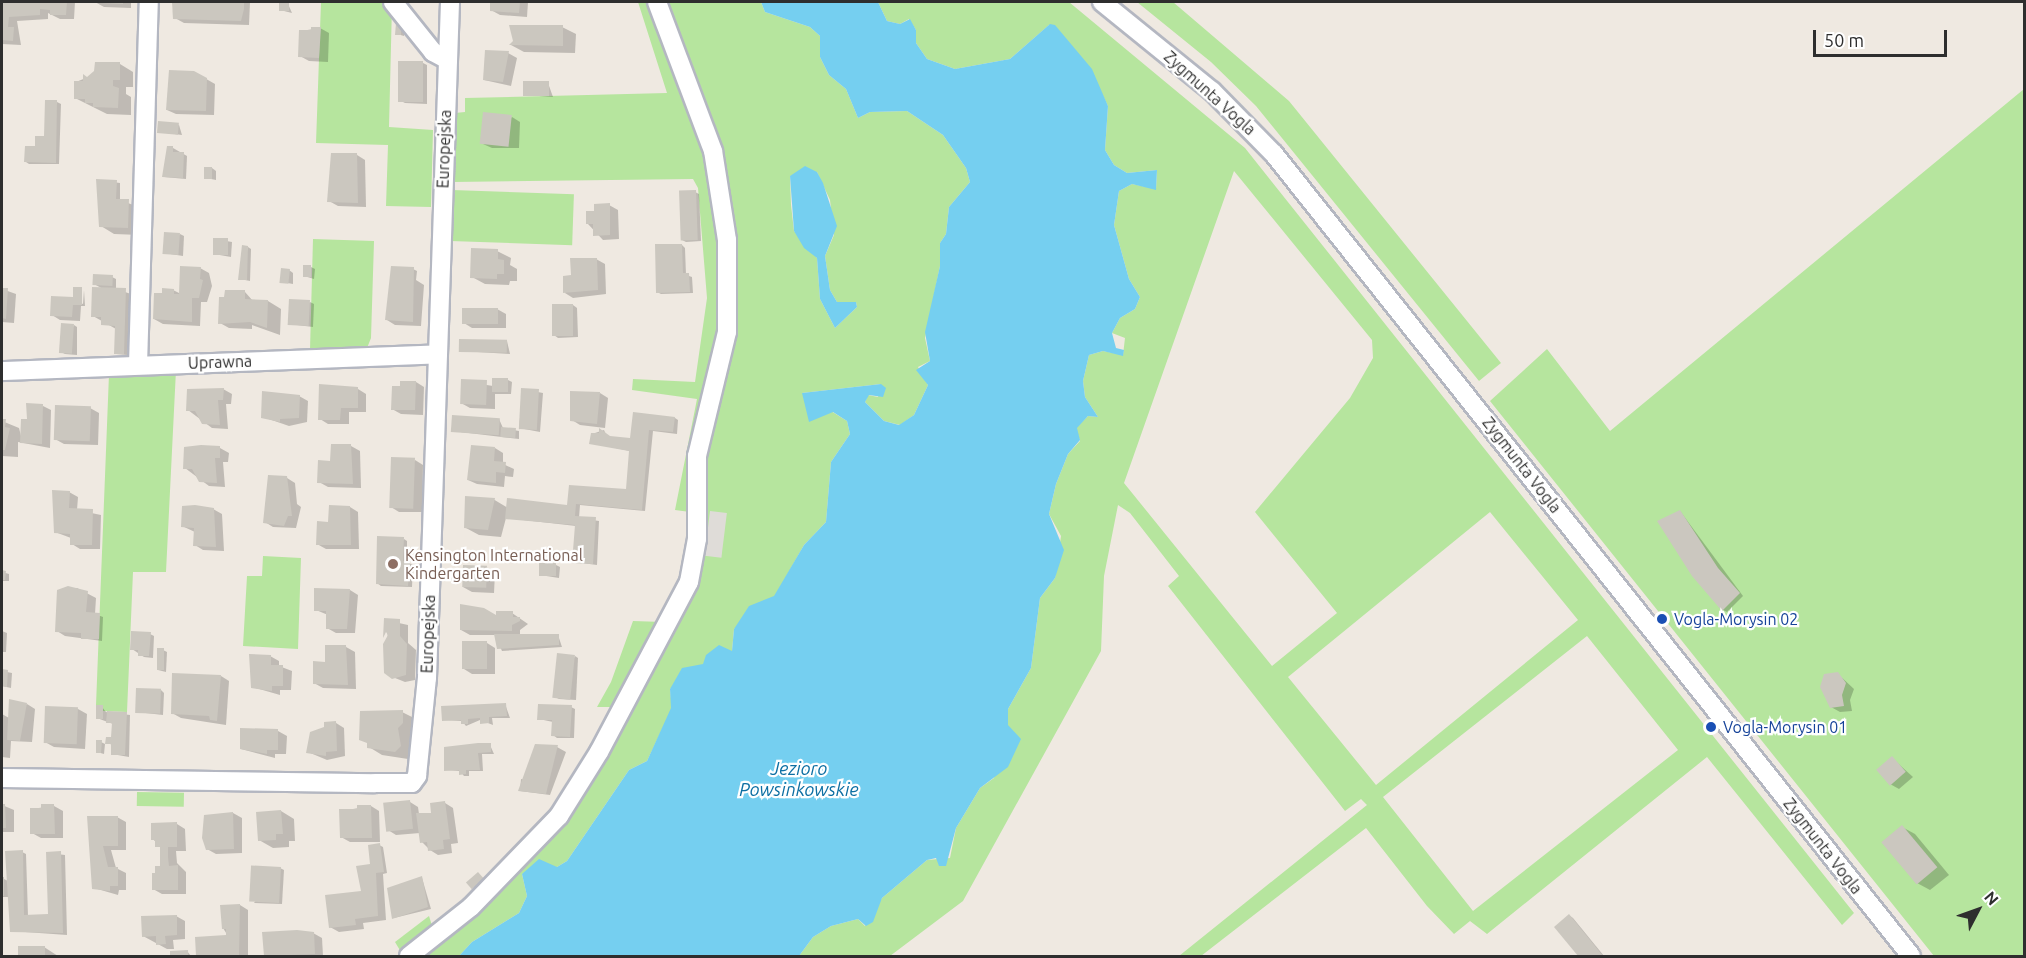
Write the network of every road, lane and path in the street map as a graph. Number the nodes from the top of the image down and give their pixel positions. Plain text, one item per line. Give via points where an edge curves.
1 (149, 2) edge
2 (393, 2) edge
3 (450, 2) edge
4 (657, 2) edge
5 (1102, 2) edge
6 (448, 60) junction
7 (438, 354) junction
8 (138, 365) junction
9 (2, 371) edge
10 (2, 778) edge
11 (409, 957) edge
12 (1911, 957) edge

1 - 8 street
2 - 6 street via 433,52
3 - 6 street, Europejska
4 - 11 street via 713,151 727,240 728,332 697,456 697,539 689,582 616,722 559,816 471,907
5 - 12 street, Zygmunta Vogla via 1212,91 1274,154
6 - 7 street, Europejska
7 - 8 street, Uprawna
7 - 10 street, Europejska via 423,738 420,771 411,783
8 - 9 street, Uprawna

